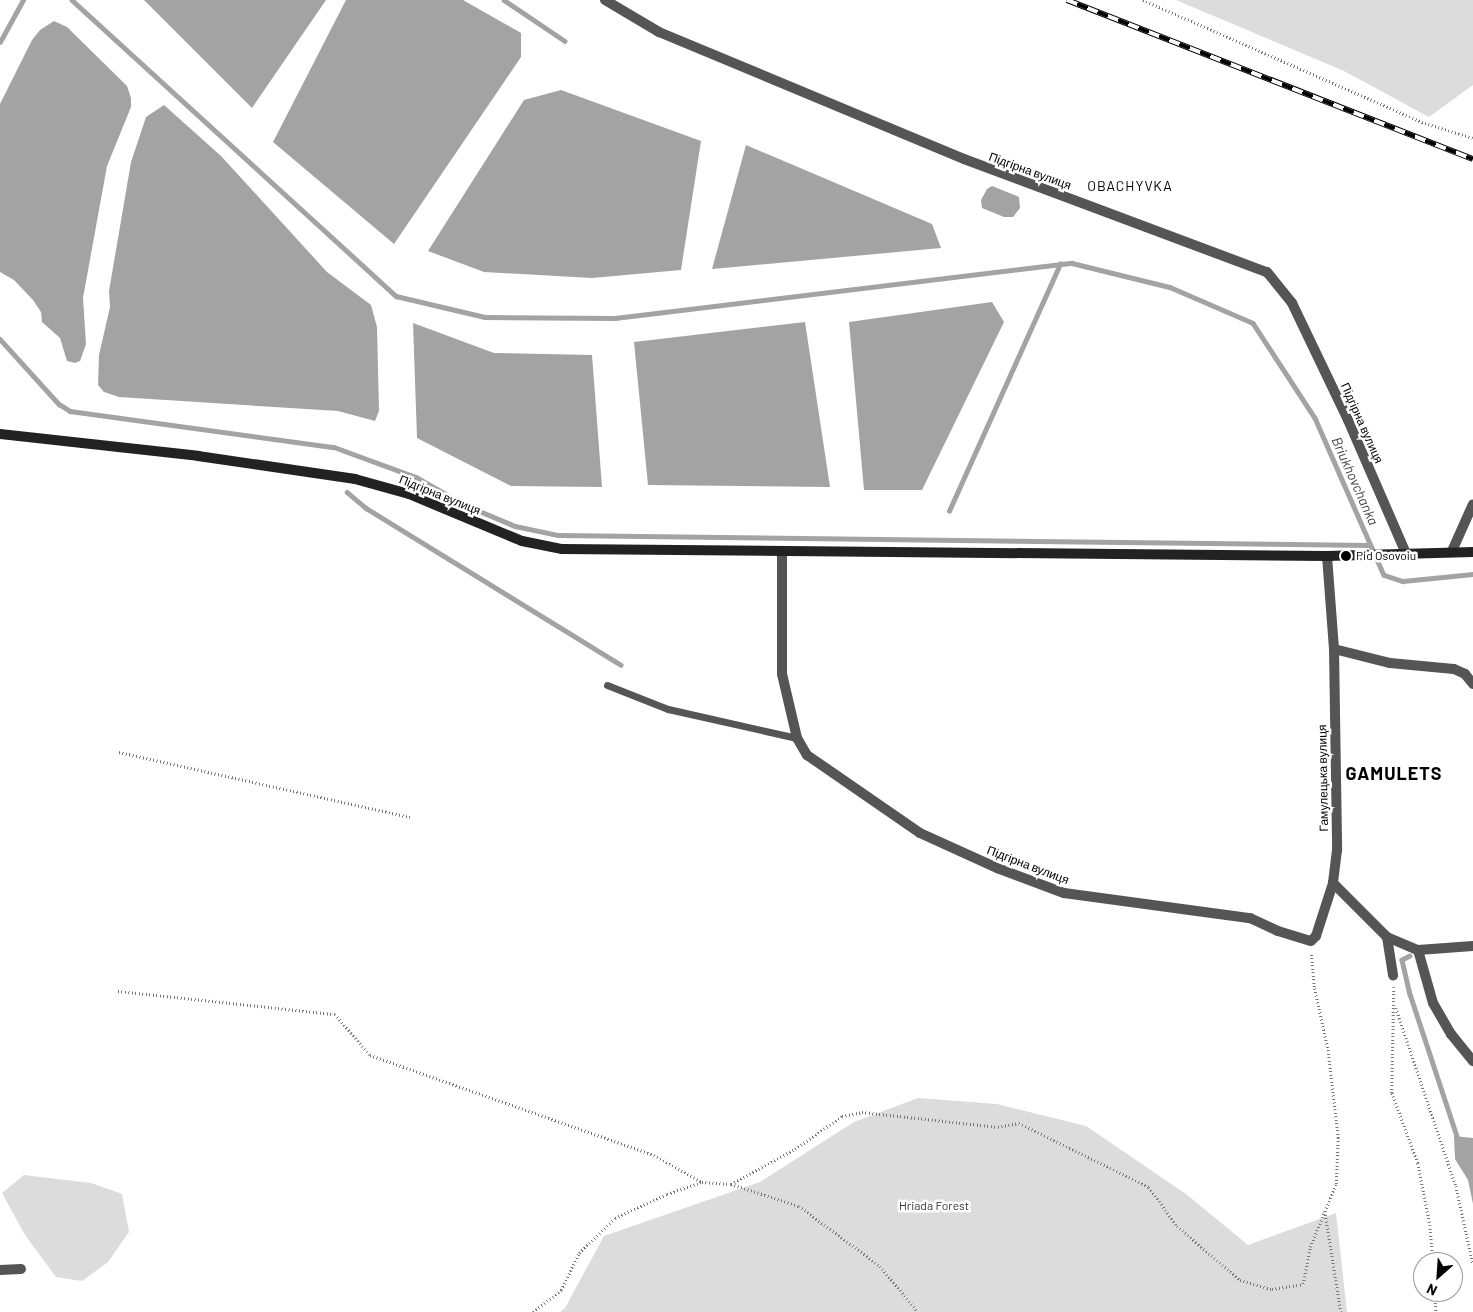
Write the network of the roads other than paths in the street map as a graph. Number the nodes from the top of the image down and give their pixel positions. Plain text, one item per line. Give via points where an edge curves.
1 (605, 0) edge
2 (0, 434) edge
3 (1473, 504) edge
4 (782, 551) junction
5 (1405, 551) junction
6 (1452, 551) junction
7 (1473, 552) edge
8 (1326, 556) junction
9 (1334, 649) junction
10 (1473, 684) edge
11 (607, 685) dead end
12 (797, 738) junction
13 (1333, 883) junction
14 (1387, 937) junction
15 (1473, 946) edge
16 (1418, 950) junction
17 (1393, 976) road end
18 (1473, 1060) edge
19 (0, 1270) edge
20 (21, 1270) dead end

1 - 5 street, Підгірна вулиця via 659,32 964,159 1267,272 1292,303
2 - 4 street, Підгірна вулиця via 198,456 355,479 409,494 522,541 562,549
3 - 6 street
4 - 8 street, Підгірна вулиця
4 - 12 street, Підгірна вулиця via 782,674
5 - 6 street, Підгірна вулиця
5 - 8 street, Підгірна вулиця
6 - 7 street, Підгірна вулиця
8 - 9 street, Гамулецька вулиця
9 - 10 street via 1390,663 1454,669 1465,674
9 - 13 street, Гамулецька вулиця via 1337,850
11 - 12 lane via 668,709
12 - 13 street, Підгірна вулиця via 807,755 920,833 997,868 1064,893 1250,918 1311,941 1316,936
13 - 14 street
14 - 16 street
14 - 17 street
15 - 16 street
16 - 18 street via 1433,1003 1451,1034
19 - 20 street

